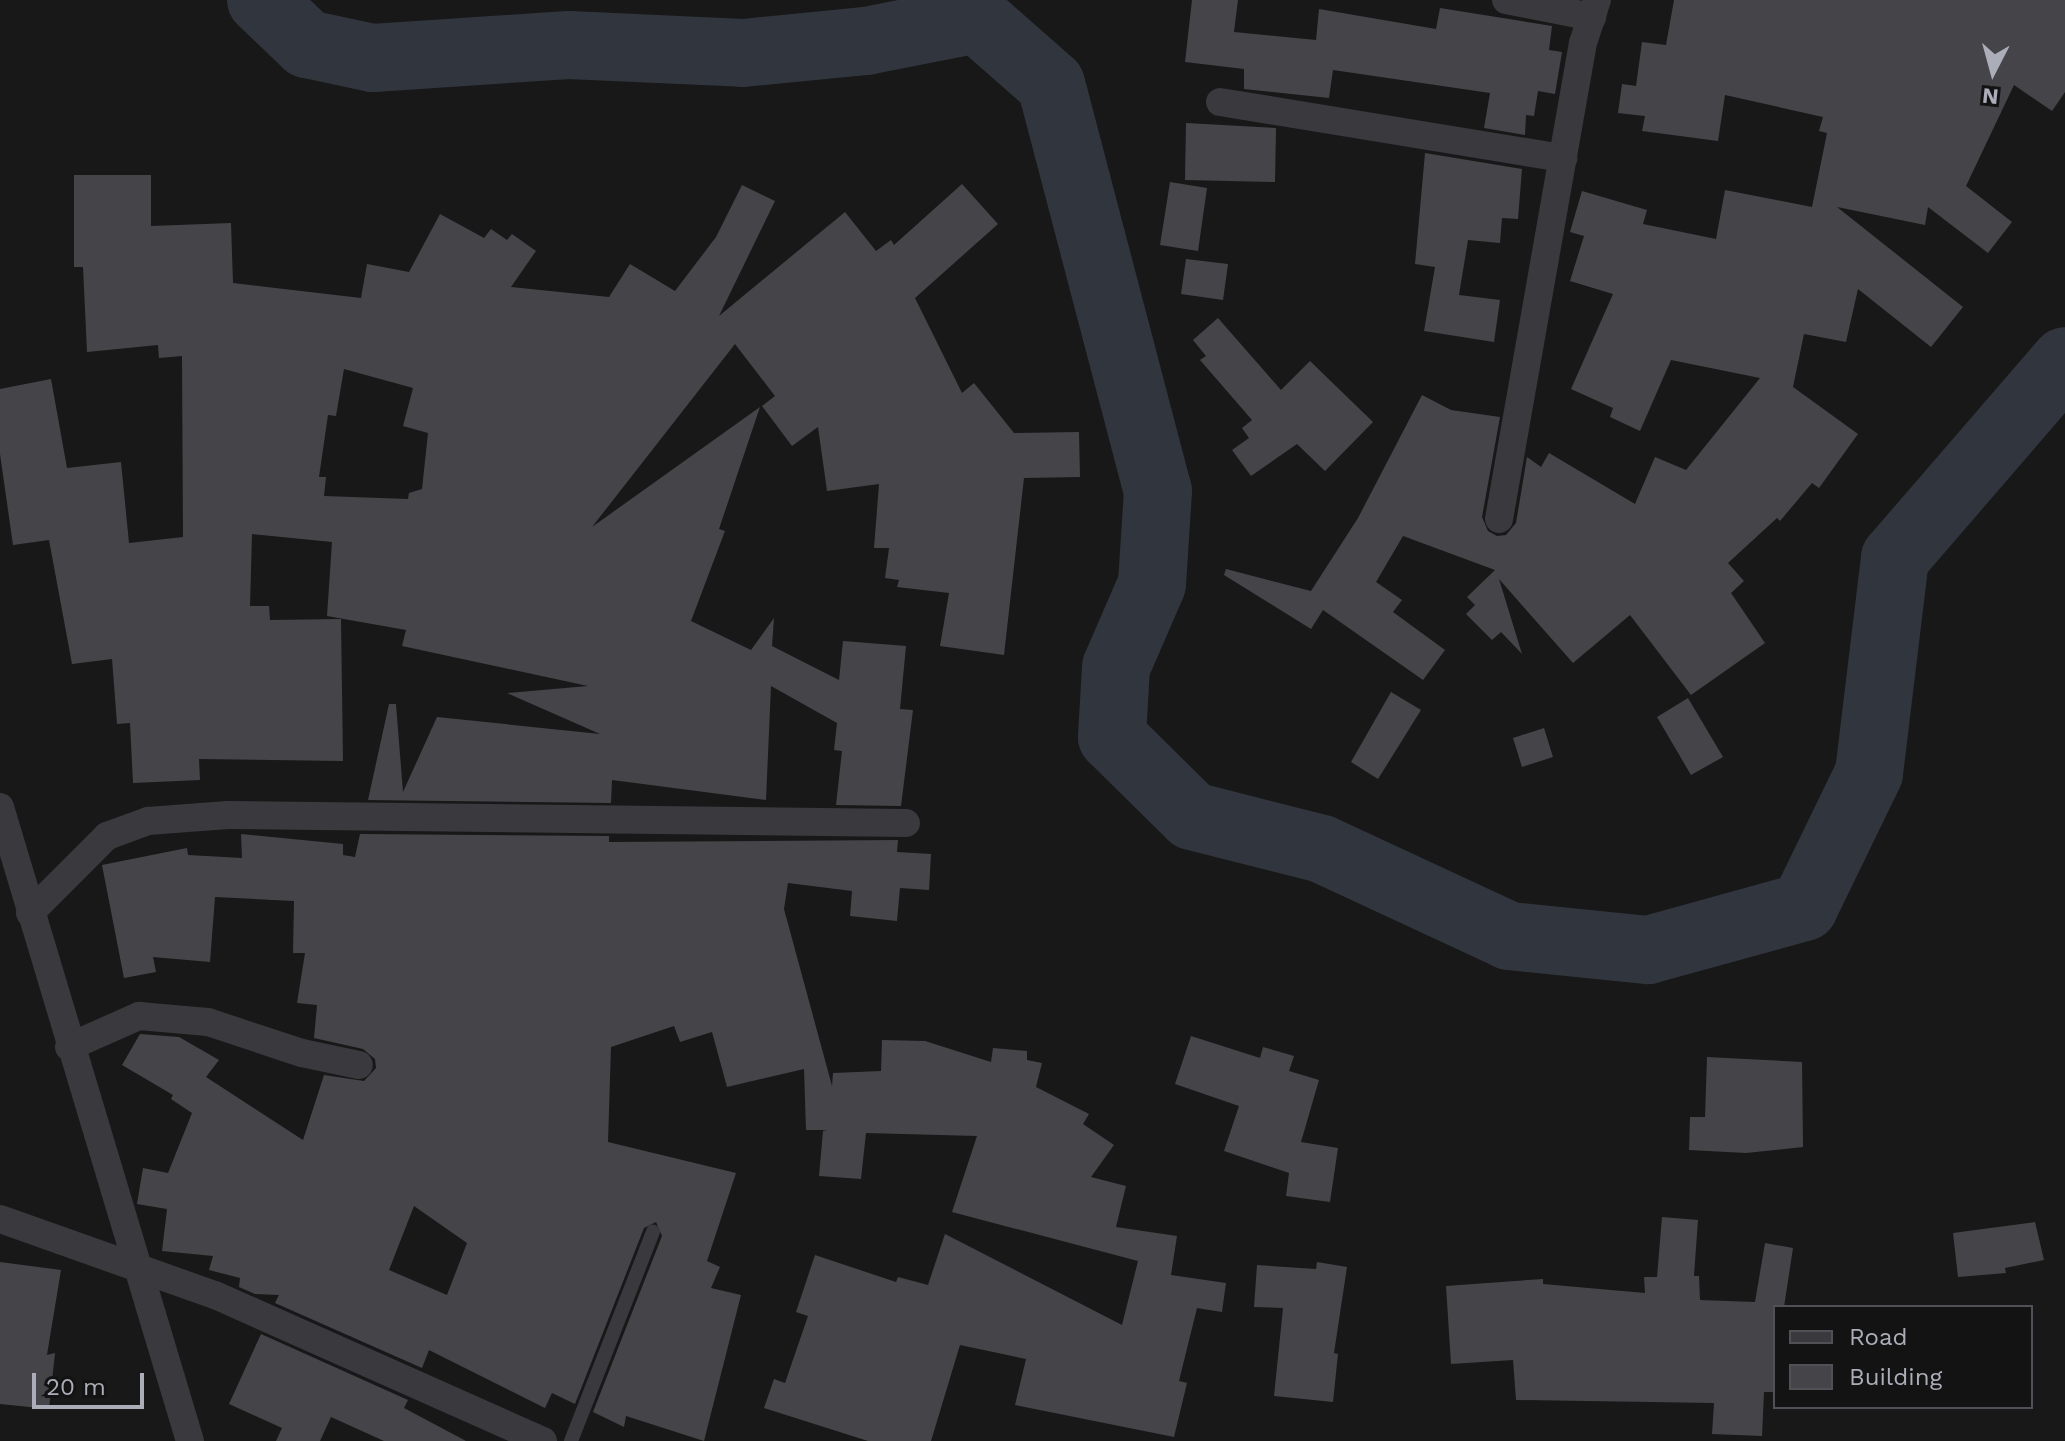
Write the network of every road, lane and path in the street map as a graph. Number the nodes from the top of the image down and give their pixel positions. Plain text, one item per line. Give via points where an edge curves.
1 (1506, 0) edge
2 (1594, 8) edge
3 (1220, 102) dead end
4 (1563, 158) junction
5 (1499, 519) dead end
6 (0, 807) edge
7 (906, 823) dead end
8 (30, 913) junction
9 (69, 1047) junction
10 (359, 1065) dead end
11 (0, 1219) edge
12 (653, 1232) dead end
13 (136, 1263) junction
14 (190, 1441) edge
15 (543, 1441) edge
16 (571, 1441) edge

1 - 2 street
2 - 4 street
3 - 4 street
4 - 5 street
6 - 8 street
7 - 8 street via 228,815 148,821 107,836
8 - 9 street
9 - 10 street via 139,1016 208,1022 302,1053
9 - 13 street
11 - 13 street
12 - 16 lane
13 - 14 street
13 - 15 street

